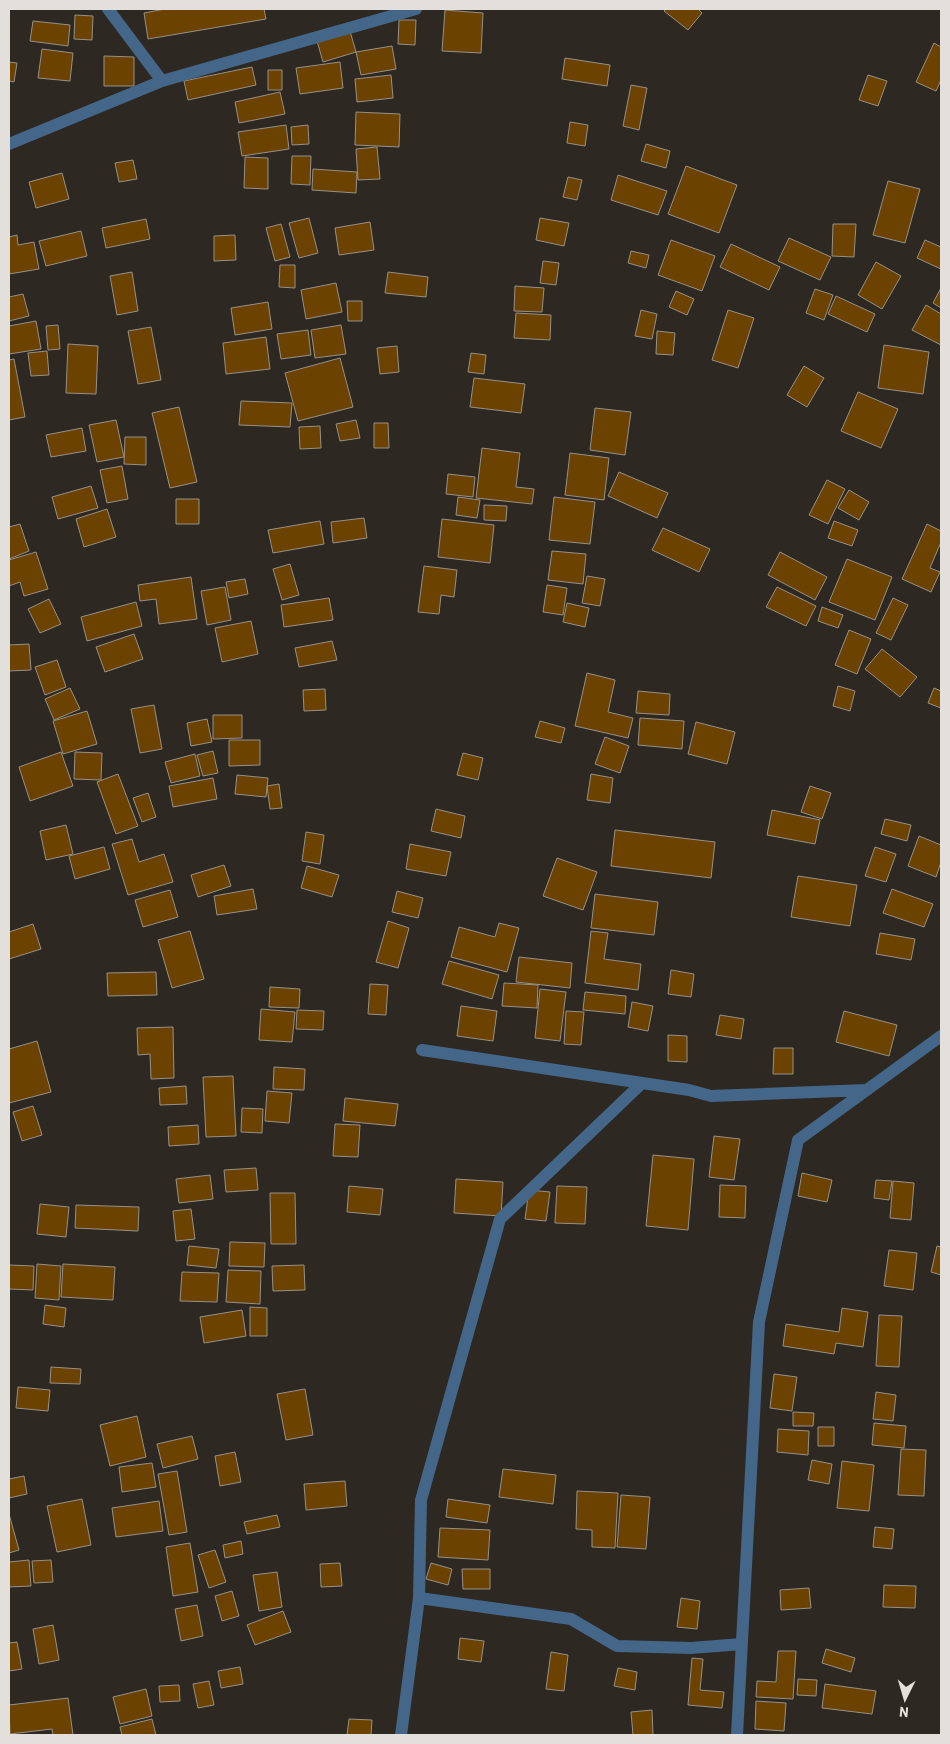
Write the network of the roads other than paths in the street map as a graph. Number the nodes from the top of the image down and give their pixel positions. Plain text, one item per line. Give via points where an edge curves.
1 (108, 9) edge
2 (416, 9) edge
3 (162, 81) junction
4 (9, 144) edge
5 (941, 1036) edge
6 (422, 1050) dead end
7 (642, 1083) junction
8 (867, 1090) junction
9 (419, 1598) junction
10 (742, 1644) junction
11 (402, 1735) edge
12 (737, 1735) edge

1 - 3 street
2 - 3 street
3 - 4 street
5 - 8 street
6 - 7 street
7 - 8 street via 711,1096
7 - 9 street via 500,1219 421,1500
8 - 10 street via 798,1140 759,1322
9 - 10 street via 571,1618 617,1646 691,1648
9 - 11 street
10 - 12 street

